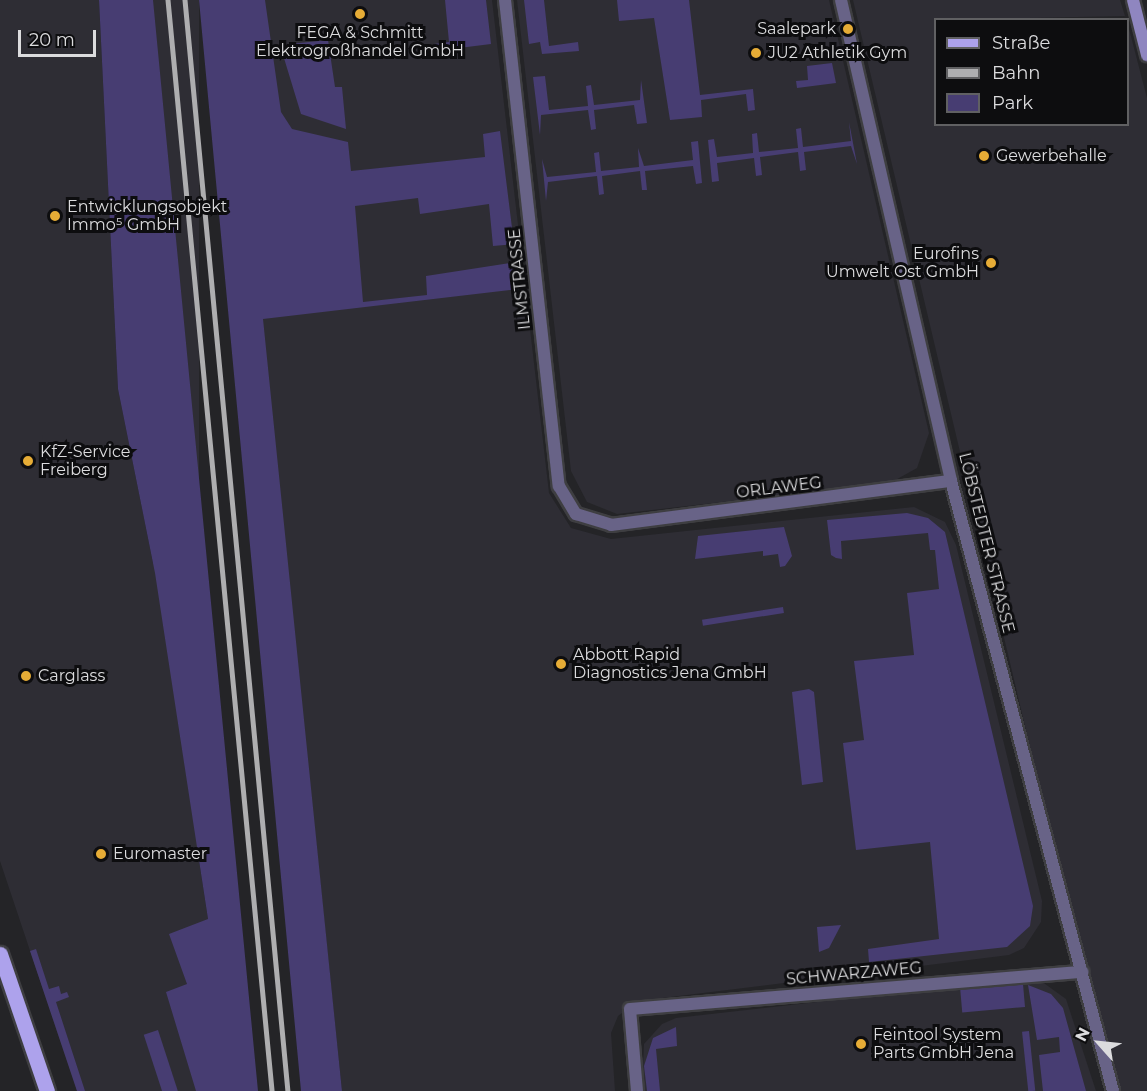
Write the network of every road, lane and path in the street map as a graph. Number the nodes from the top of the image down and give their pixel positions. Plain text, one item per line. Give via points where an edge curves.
1 (505, 0) edge
2 (841, 0) edge
3 (1133, 0) edge
4 (1147, 55) edge
5 (951, 481) junction
6 (611, 525) joint
7 (0, 954) edge
8 (1082, 972) junction
9 (47, 1091) edge
10 (637, 1091) edge
11 (1113, 1091) edge

1 - 6 street, ILMSTRASSE via 560,486 576,514
2 - 5 street, LÖBSTEDTER STRASSE
3 - 4 street
5 - 6 street, ORLAWEG
5 - 8 street, LÖBSTEDTER STRASSE
7 - 9 main road
8 - 10 street, SCHWARZAWEG via 630,1009
8 - 11 street, LÖBSTEDTER STRASSE

